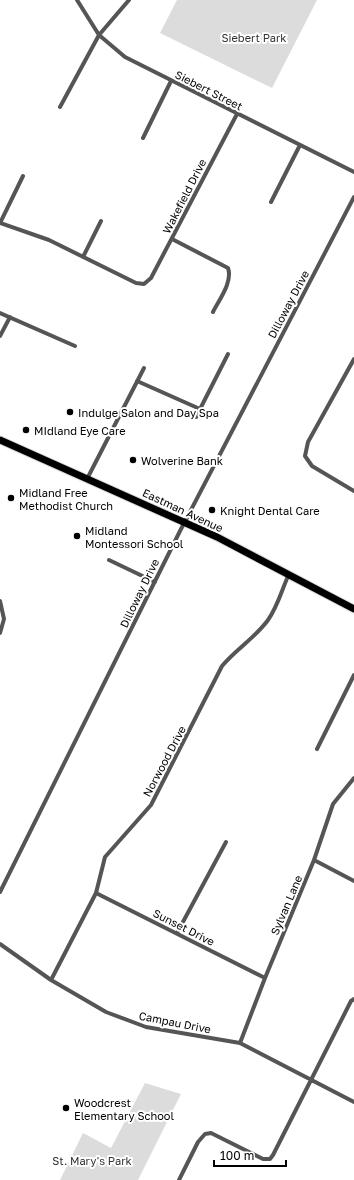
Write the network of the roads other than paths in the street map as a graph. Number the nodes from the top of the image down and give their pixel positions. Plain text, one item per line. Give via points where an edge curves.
1 (77, 0) edge
2 (129, 0) edge
3 (99, 35) junction
4 (171, 81) junction
5 (60, 107) dead end
6 (237, 114) junction
7 (143, 138) dead end
8 (300, 145) junction
9 (354, 172) edge
10 (24, 176) dead end
11 (354, 197) edge
12 (272, 202) dead end
13 (101, 222) dead end
14 (0, 223) edge
15 (172, 239) junction
16 (83, 257) junction
17 (213, 312) dead end
18 (0, 313) edge
19 (10, 317) junction
20 (0, 336) edge
21 (75, 346) dead end
22 (228, 354) dead end
23 (354, 359) edge
24 (144, 368) dead end
25 (137, 381) junction
26 (200, 409) junction
27 (196, 418) dead end
28 (0, 440) edge
29 (87, 479) junction
30 (354, 491) edge
31 (184, 522) junction
32 (109, 560) dead end
33 (289, 574) junction
34 (155, 582) junction
35 (0, 601) edge
36 (354, 609) edge
37 (0, 633) edge
38 (354, 675) edge
39 (317, 749) dead end
40 (354, 778) edge
41 (226, 842) dead end
42 (314, 860) junction
43 (354, 881) edge
44 (0, 892) edge
45 (96, 893) junction
46 (177, 933) junction
47 (0, 944) edge
48 (264, 978) junction
49 (51, 980) junction
50 (354, 999) edge
51 (240, 1043) junction
52 (311, 1080) junction
53 (354, 1102) edge
54 (179, 1180) edge

1 - 3 street, Siebert Street
2 - 3 street
3 - 4 street, Siebert Street via 125,58
3 - 5 street
4 - 6 street, Siebert Street
4 - 7 street
6 - 8 street, Siebert Street
6 - 15 street, Wakefield Drive
8 - 9 street, Siebert Street
8 - 12 street
10 - 14 street
11 - 31 street, Dilloway Drive
13 - 16 street
14 - 16 street via 49,240
15 - 16 street, Wakefield Drive via 148,282 144,284 136,283
15 - 17 street via 228,268 228,281
18 - 19 street
19 - 20 street
19 - 21 street
22 - 26 street
23 - 30 street via 308,442 305,456 312,466
24 - 25 street
25 - 26 street
25 - 29 street
26 - 27 street
28 - 29 main road, Eastman Avenue
29 - 31 main road, Eastman Avenue
31 - 33 main road, Eastman Avenue
31 - 34 street, Dilloway Drive
32 - 34 street
33 - 36 main road, Eastman Avenue
33 - 45 street, Norwood Drive via 269,619 222,666 151,805 105,857
34 - 44 street, Dilloway Drive
35 - 37 street via 4,619
38 - 39 street
40 - 42 street, Sylvan Lane via 333,804
41 - 46 street
42 - 43 street
42 - 48 street, Sylvan Lane
45 - 46 street, Sunset Drive
45 - 49 street, Norwood Drive
46 - 48 street, Sunset Drive
47 - 49 street, Campau Drive
48 - 51 street, Sylvan Lane
49 - 51 street, Campau Drive via 100,1010 140,1026
50 - 52 street
51 - 52 street, Campau Drive
52 - 53 street, Campau Drive
52 - 54 street via 270,1159 263,1159 211,1133 205,1134 201,1137

